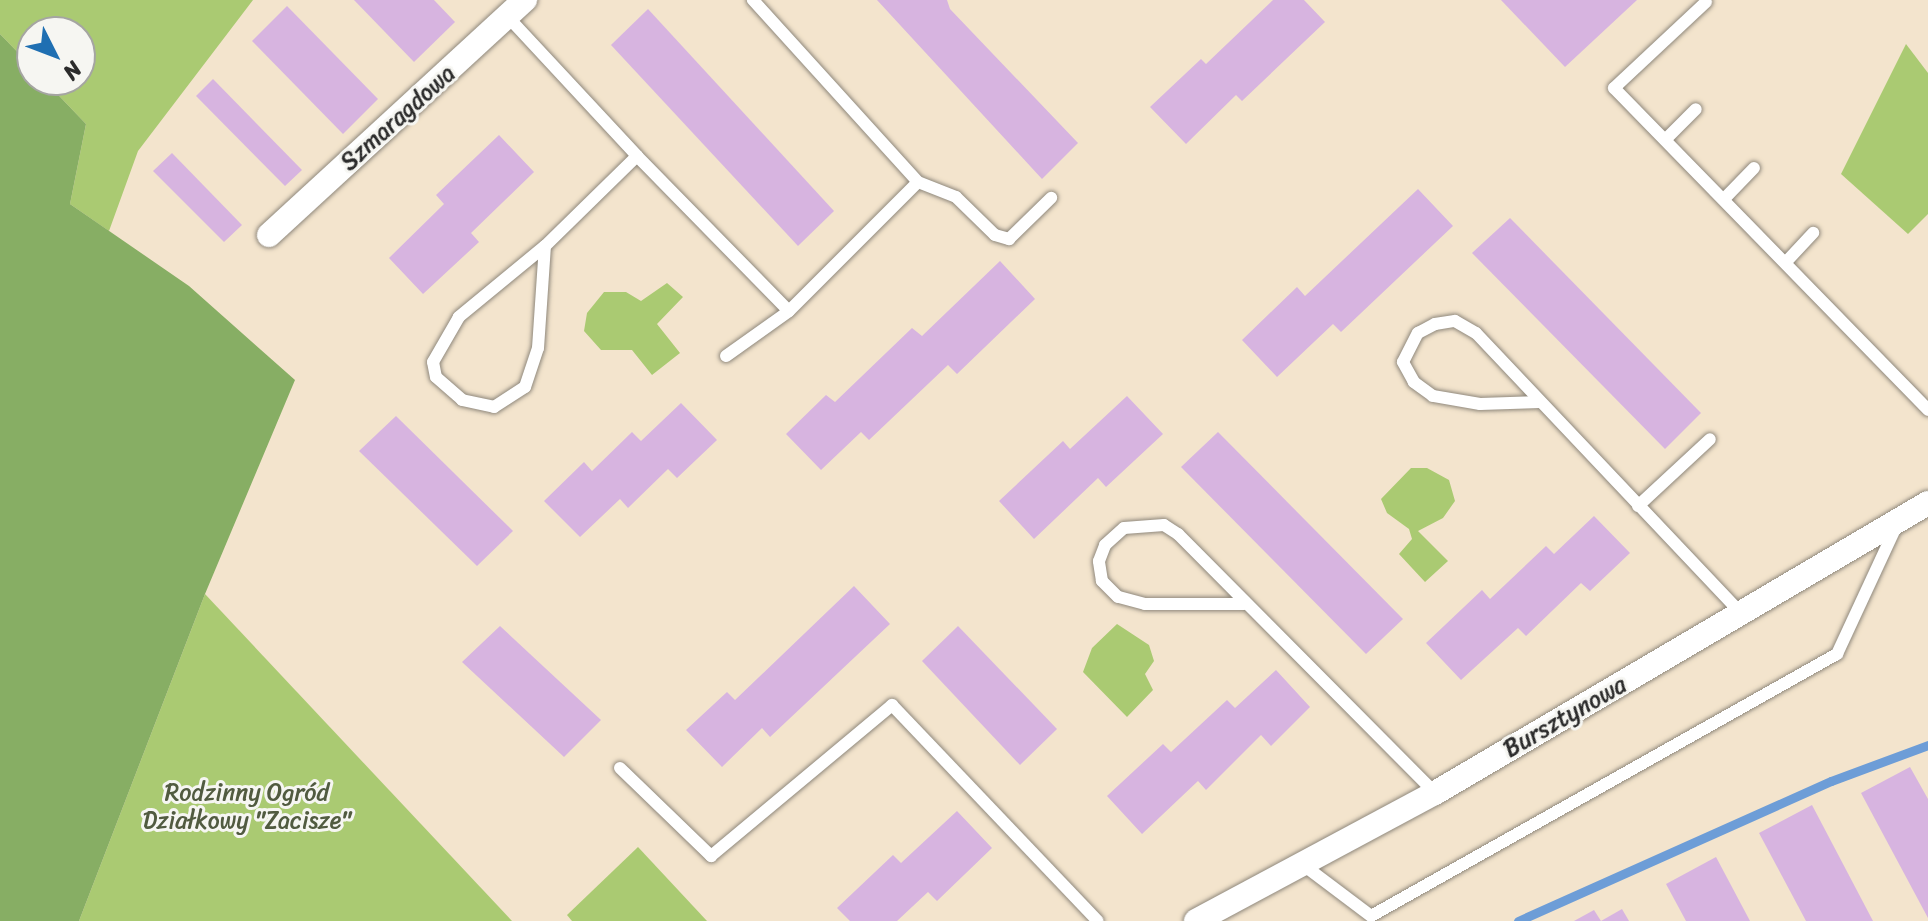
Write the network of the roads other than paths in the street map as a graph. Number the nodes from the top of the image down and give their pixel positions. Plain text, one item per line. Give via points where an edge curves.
1 (753, 0) edge
2 (1706, 2) edge
3 (517, 8) edge
4 (1696, 109) dead end
5 (1666, 139) junction
6 (637, 156) junction
7 (1754, 168) dead end
8 (918, 182) junction
9 (1051, 198) dead end
10 (1724, 199) junction
11 (1813, 233) dead end
12 (269, 235) dead end
13 (545, 246) junction
14 (1786, 262) junction
15 (789, 311) junction
16 (726, 356) dead end
17 (1540, 402) junction
18 (1928, 410) edge
19 (1710, 439) dead end
20 (1928, 503) edge
21 (1638, 506) junction
22 (1899, 521) junction
23 (1244, 604) junction
24 (1742, 614) junction
25 (620, 768) dead end
26 (1435, 793) junction
27 (1302, 864) junction
28 (1098, 921) edge
29 (1196, 921) edge

1 - 8 lane
2 - 5 lane via 1614,88
3 - 6 lane
3 - 12 street, Szmaragdowa
4 - 5 lane
5 - 10 lane
6 - 13 lane
6 - 15 lane
7 - 10 lane
8 - 9 lane via 956,197 995,235 1009,239
8 - 15 lane
10 - 14 lane
11 - 14 lane
13 - 13 lane via 486,290 438,347 436,377 462,400 494,407 525,387 538,348
14 - 18 lane
15 - 16 lane
17 - 17 lane via 1476,333 1455,321 1418,333 1403,362 1414,382 1433,396 1480,404
17 - 21 lane
19 - 21 lane
20 - 22 street, Bursztynowa
21 - 24 lane
22 - 24 street, Bursztynowa
22 - 27 lane via 1837,654 1371,916
23 - 23 lane via 1164,525 1124,528 1105,545 1099,561 1102,581 1118,597 1145,604
23 - 26 lane
24 - 26 street, Bursztynowa
25 - 28 lane via 711,856 892,705
26 - 27 street, Bursztynowa
27 - 29 street, Bursztynowa

